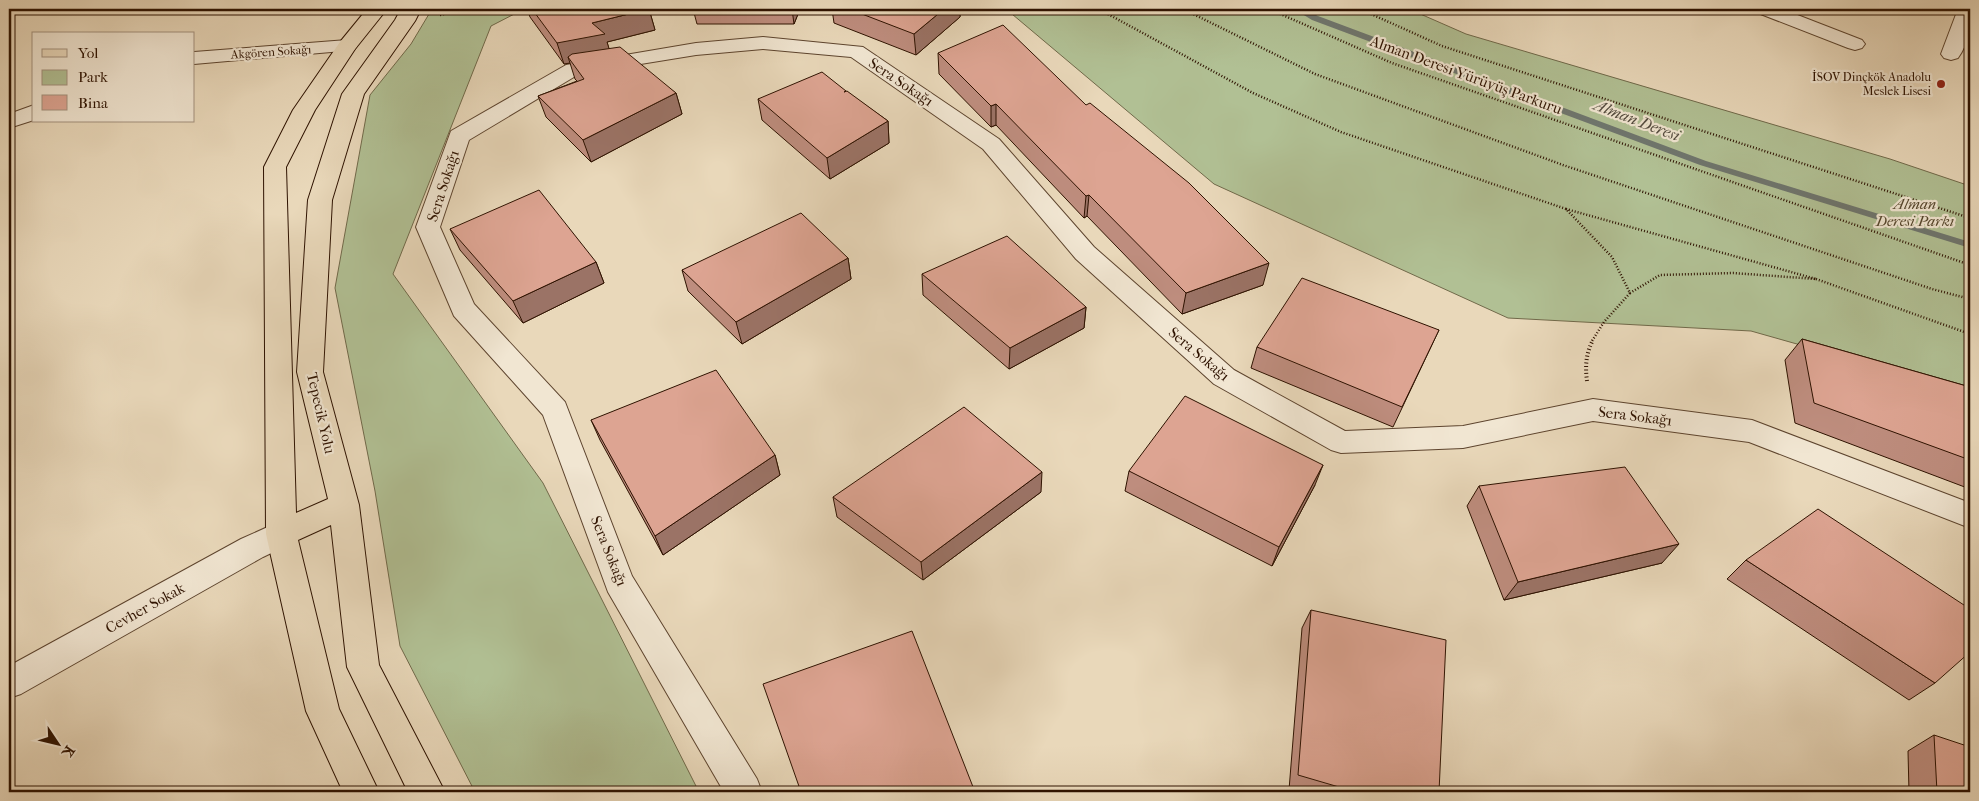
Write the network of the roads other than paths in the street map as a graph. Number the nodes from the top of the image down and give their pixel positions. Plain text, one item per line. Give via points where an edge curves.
1 (377, 9) edge
2 (411, 9) edge
3 (1765, 9) edge
4 (1968, 9) edge
5 (388, 44) junction
6 (1855, 44) dead end
7 (347, 46) junction
8 (1951, 54) dead end
9 (195, 58) edge
10 (32, 113) edge
11 (9, 121) edge
12 (344, 505) junction
13 (1970, 516) edge
14 (281, 534) junction
15 (9, 683) edge
16 (361, 792) edge
17 (427, 792) edge
18 (744, 792) edge

1 - 7 main road
2 - 5 main road, Tepecik Yolu
3 - 6 street
4 - 8 street
5 - 7 main road
5 - 12 main road, Tepecik Yolu via 353,94 320,200 310,372
7 - 9 street, Akgören Sokağı
7 - 14 main road via 304,110 275,167
10 - 11 street
12 - 14 main road
12 - 17 main road, Tepecik Yolu via 363,667
13 - 18 street, Sera Sokağı via 1752,431 1593,410 1463,437 1341,442 1224,377 1085,253 991,144 856,51 763,43 696,48 573,69 459,136 428,227 463,309 555,410 619,582
14 - 15 street, Cevher Sokak
14 - 16 main road via 323,712

